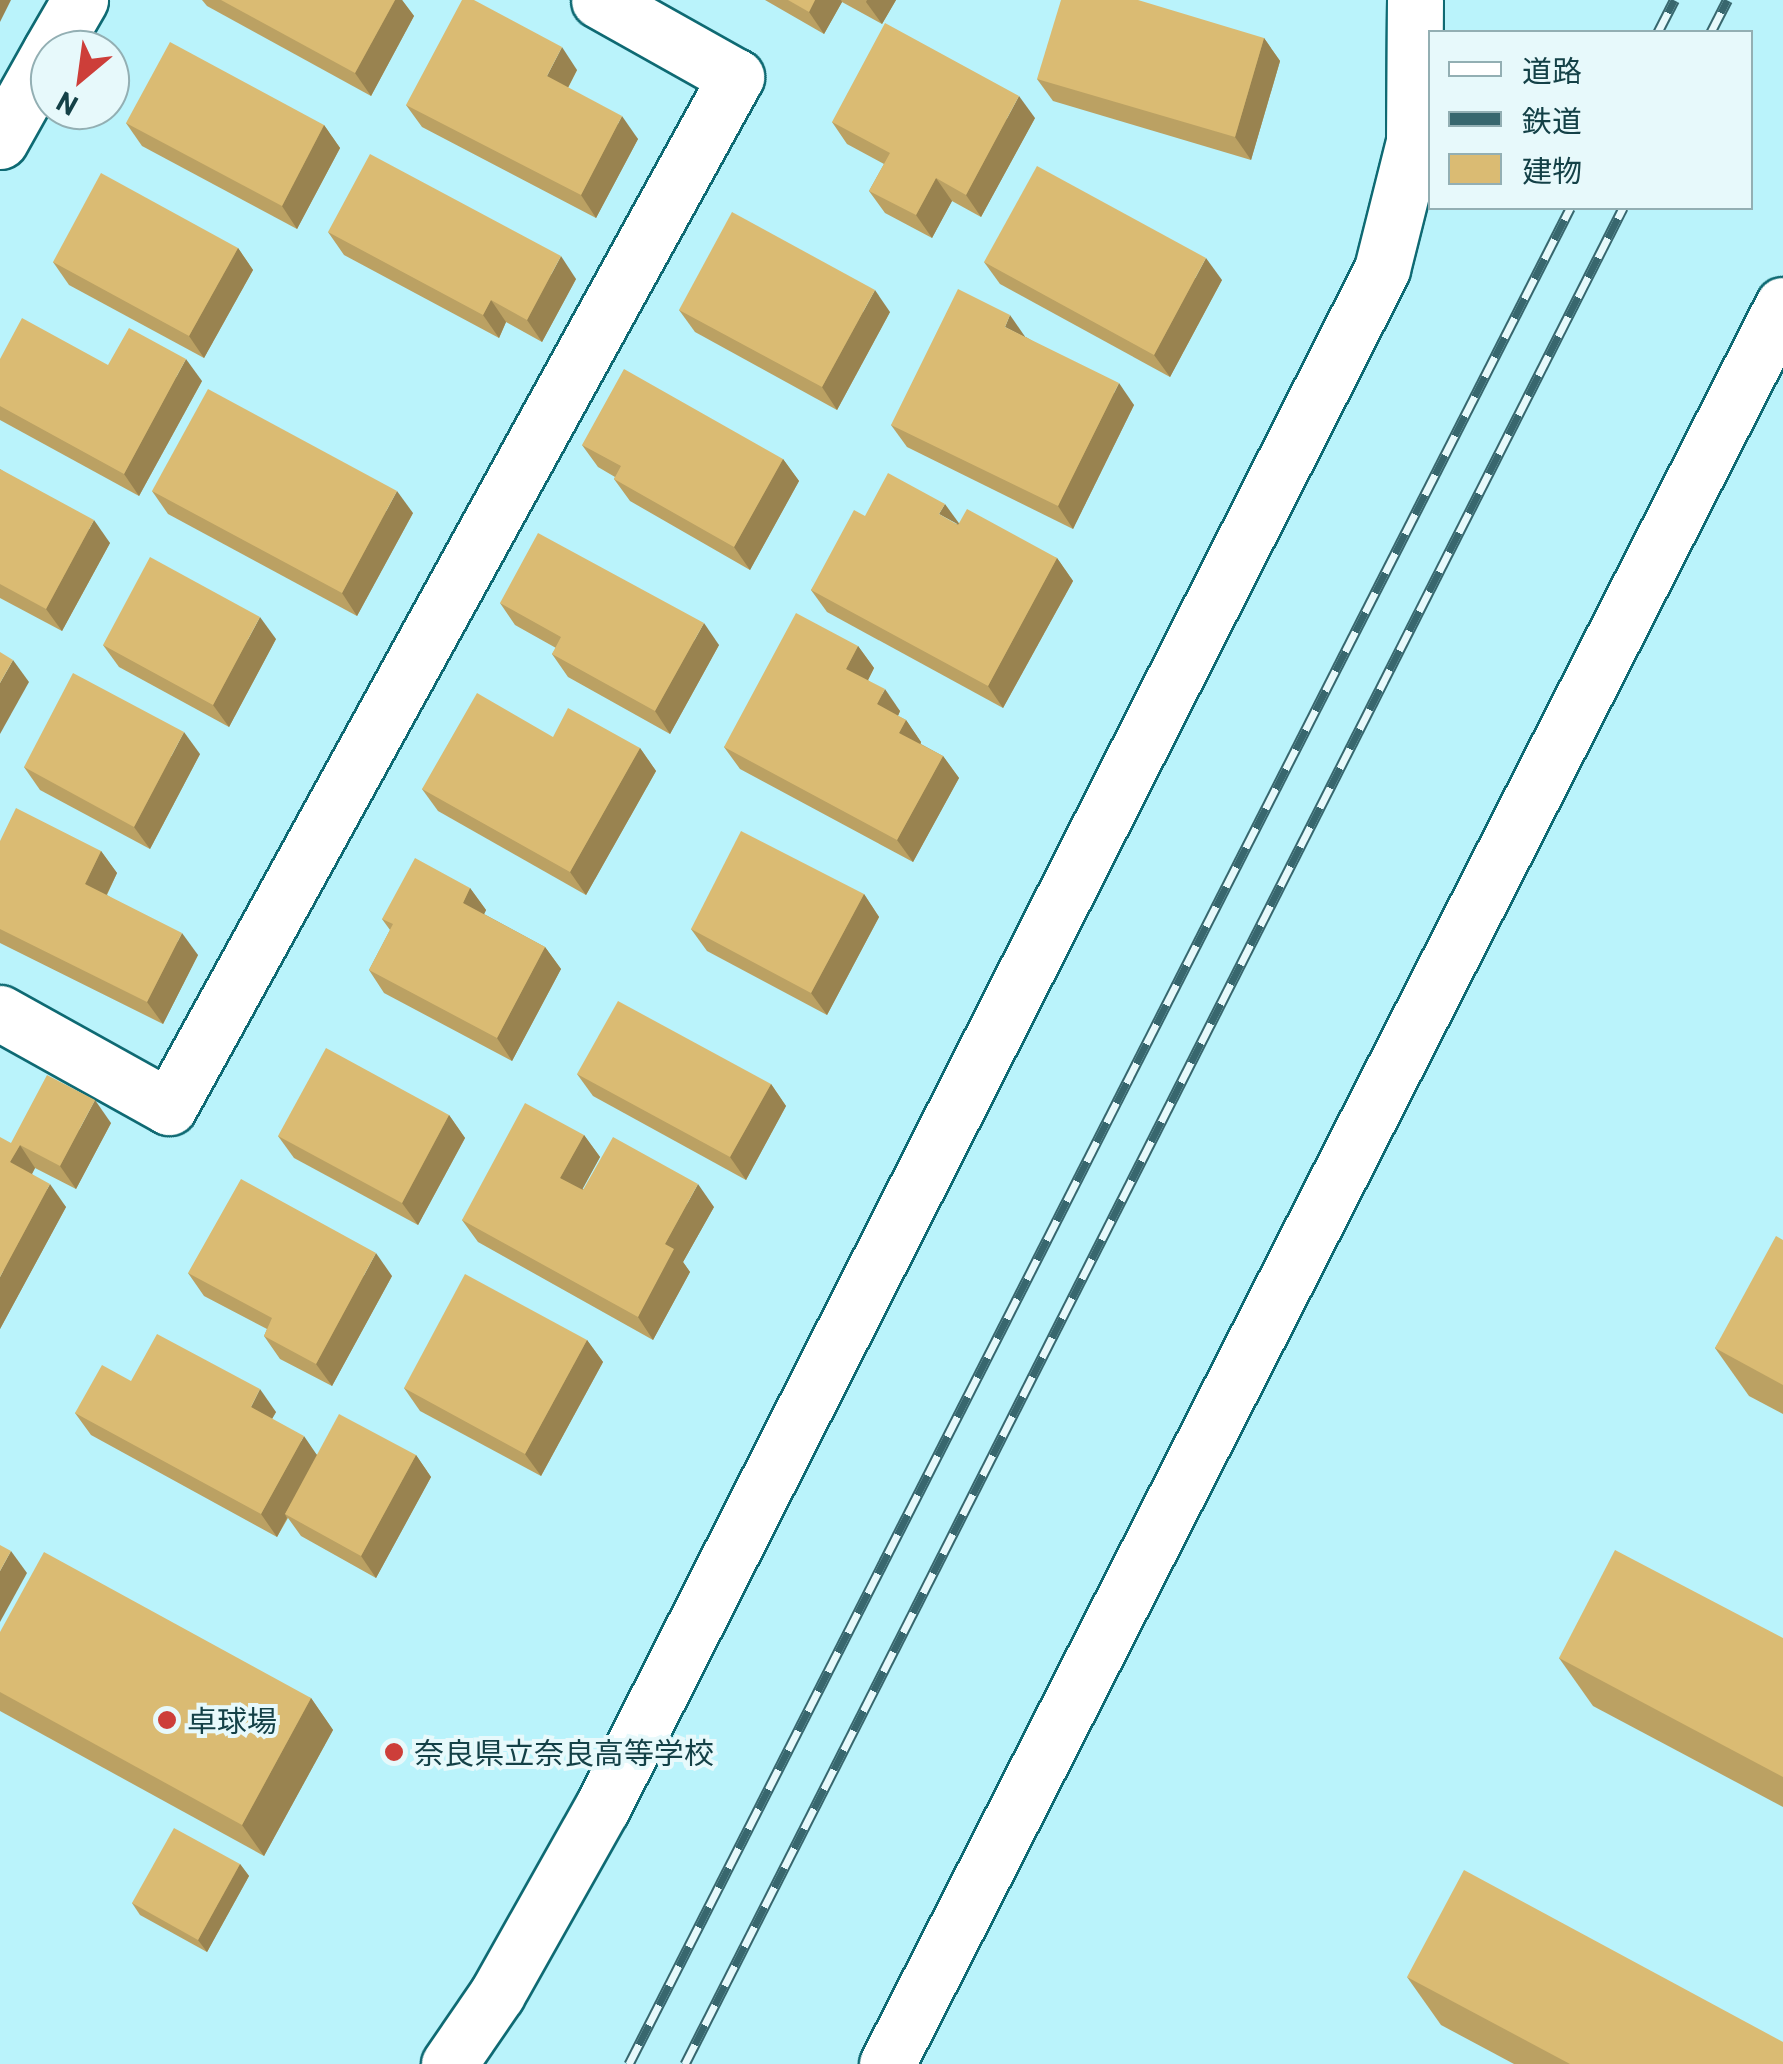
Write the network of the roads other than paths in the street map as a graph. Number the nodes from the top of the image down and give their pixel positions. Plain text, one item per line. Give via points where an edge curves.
1 (80, 0) edge
2 (599, 0) edge
3 (1415, 0) edge
4 (63, 30) edge
5 (30, 88) edge
6 (0, 141) edge
7 (1783, 305) edge
8 (0, 1014) edge
9 (449, 2064) edge
10 (887, 2064) edge

1 - 4 street
2 - 8 street via 736,77 169,1107
3 - 9 street via 1414,142 1382,268 602,1808 507,1978
5 - 6 street
7 - 10 street

